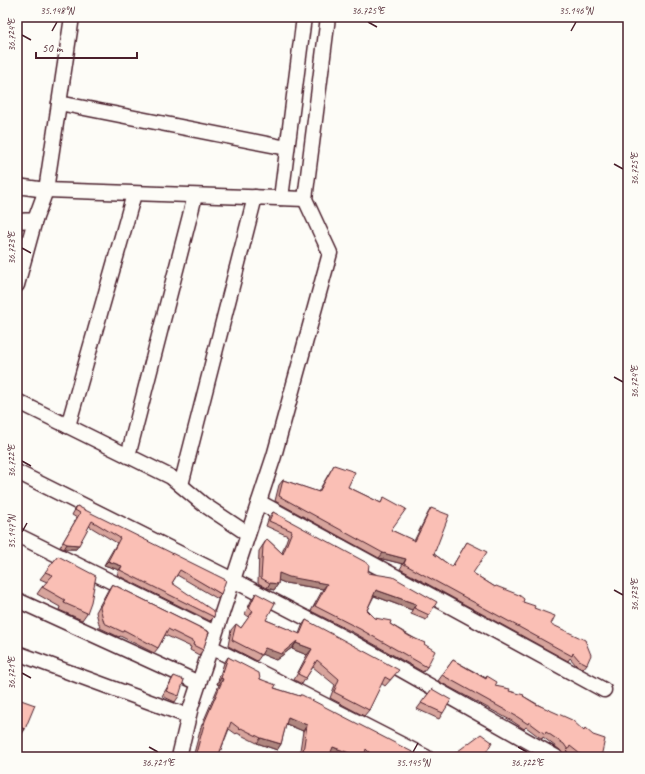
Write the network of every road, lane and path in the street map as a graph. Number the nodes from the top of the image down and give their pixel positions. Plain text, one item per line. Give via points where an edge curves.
1 (72, 17) edge
2 (304, 17) edge
3 (328, 17) edge
4 (59, 103) junction
5 (287, 148) junction
6 (17, 186) edge
7 (46, 190) junction
8 (134, 194) junction
9 (195, 196) junction
10 (255, 197) junction
11 (281, 198) junction
12 (304, 199) junction
13 (35, 220) junction
14 (17, 221) edge
15 (17, 285) edge
16 (17, 401) edge
17 (68, 426) junction
18 (128, 456) junction
19 (17, 472) edge
20 (181, 485) junction
21 (259, 502) junction
22 (248, 534) junction
23 (17, 535) edge
24 (233, 580) junction
25 (17, 600) edge
26 (213, 640) junction
27 (17, 653) edge
28 (199, 683) junction
29 (604, 690) dead end
30 (188, 716) junction
31 (179, 757) edge
32 (426, 757) edge
33 (556, 757) edge

1 - 4 street
2 - 5 street
3 - 12 street
4 - 5 street
4 - 7 street
5 - 11 street
6 - 7 street
7 - 8 street
7 - 13 street
8 - 9 street
8 - 17 street
9 - 10 street
9 - 18 street
10 - 11 street
10 - 20 street
11 - 12 street
12 - 21 street via 330,253
13 - 14 street
13 - 15 street
16 - 17 street
17 - 18 street
18 - 20 street via 172,477
19 - 24 street
20 - 22 street via 203,504
21 - 22 street
21 - 29 street
22 - 24 street
23 - 26 street
24 - 26 street
24 - 33 street via 352,642
25 - 28 street
26 - 28 street
26 - 32 street
27 - 30 street
28 - 30 street
30 - 31 street

